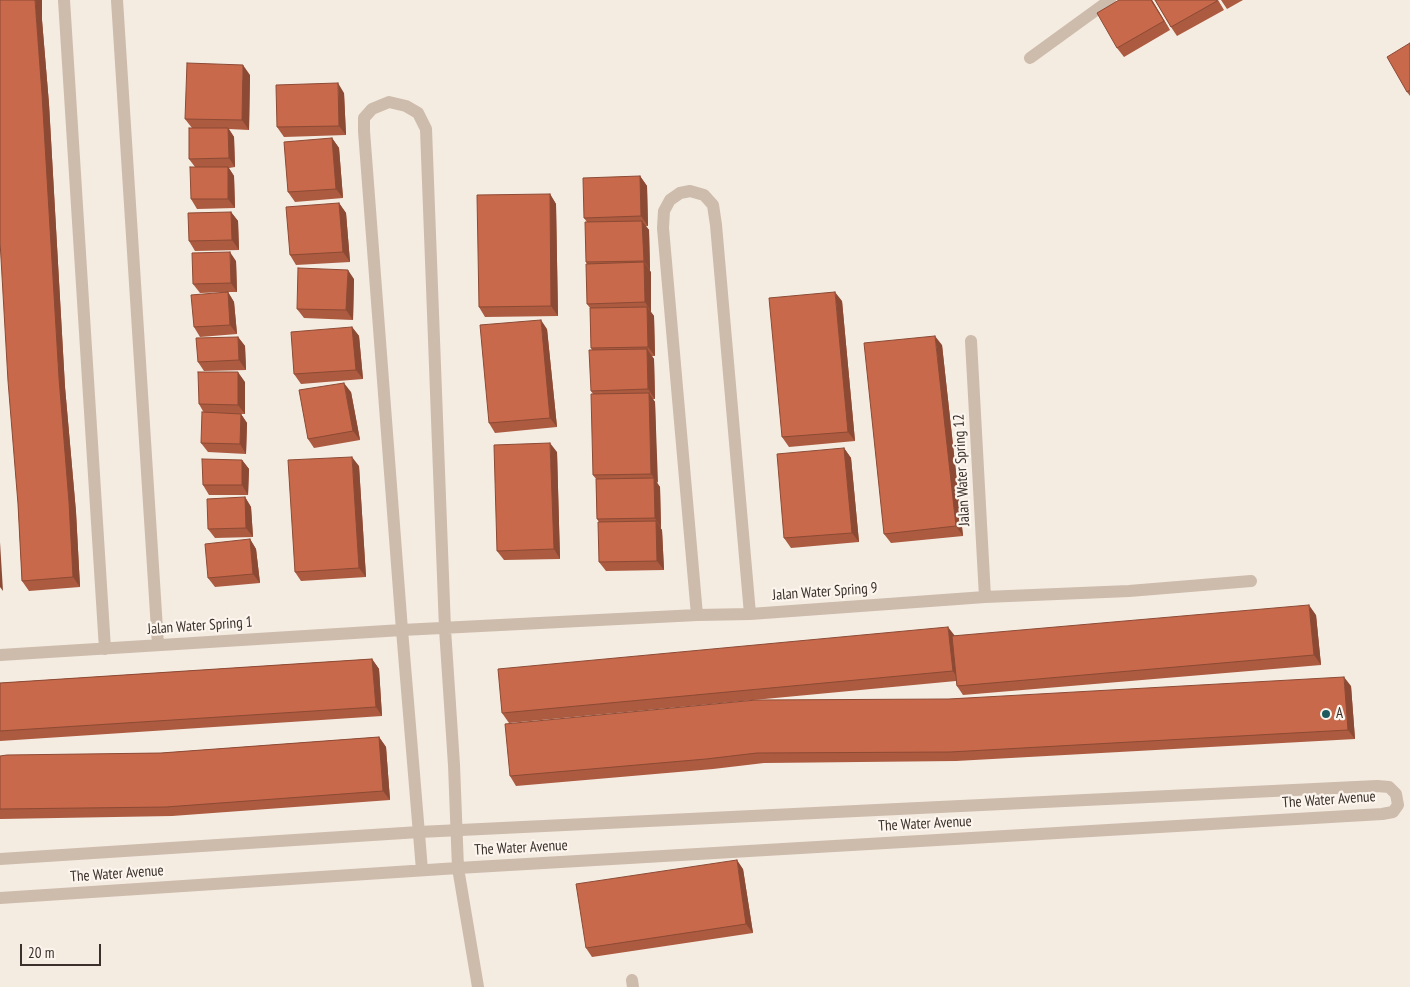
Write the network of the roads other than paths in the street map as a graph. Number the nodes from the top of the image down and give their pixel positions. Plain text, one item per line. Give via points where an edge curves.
1 (64, 0) edge
2 (117, 0) edge
3 (1110, 0) edge
4 (1030, 58) dead end
5 (971, 341) dead end
6 (1250, 581) dead end
7 (985, 597) junction
8 (750, 614) junction
9 (697, 615) junction
10 (445, 629) junction
11 (402, 630) junction
12 (158, 645) junction
13 (105, 649) junction
14 (0, 655) edge
15 (420, 832) junction
16 (456, 832) junction
17 (0, 859) edge
18 (458, 868) junction
19 (422, 870) junction
20 (0, 898) edge
21 (478, 987) edge

1 - 13 street
2 - 12 street
3 - 4 street
5 - 7 street, Jalan Water Spring 12
6 - 7 street, Jalan Water Spring 9 via 1129,591
7 - 8 street, Jalan Water Spring 9
8 - 9 street, Jalan Water Spring 9
8 - 9 street via 716,225 712,205 704,195 690,192 680,193 670,200 664,211 663,228
9 - 10 street, Jalan Water Spring 9
10 - 11 street, Jalan Water Spring 9
10 - 11 street via 426,129 418,113 389,102 372,109 364,118 364,131
10 - 16 street
11 - 12 street, Jalan Water Spring 1
11 - 15 street
12 - 13 street, Jalan Water Spring 1
13 - 14 street, Jalan Water Spring 1
15 - 16 street, The Water Avenue
15 - 17 street, The Water Avenue
15 - 19 street
16 - 18 street
16 - 18 street, The Water Avenue via 1377,786 1389,787 1396,794 1398,805 1393,812 1382,814
18 - 19 street, The Water Avenue
18 - 21 street
19 - 20 street, The Water Avenue

